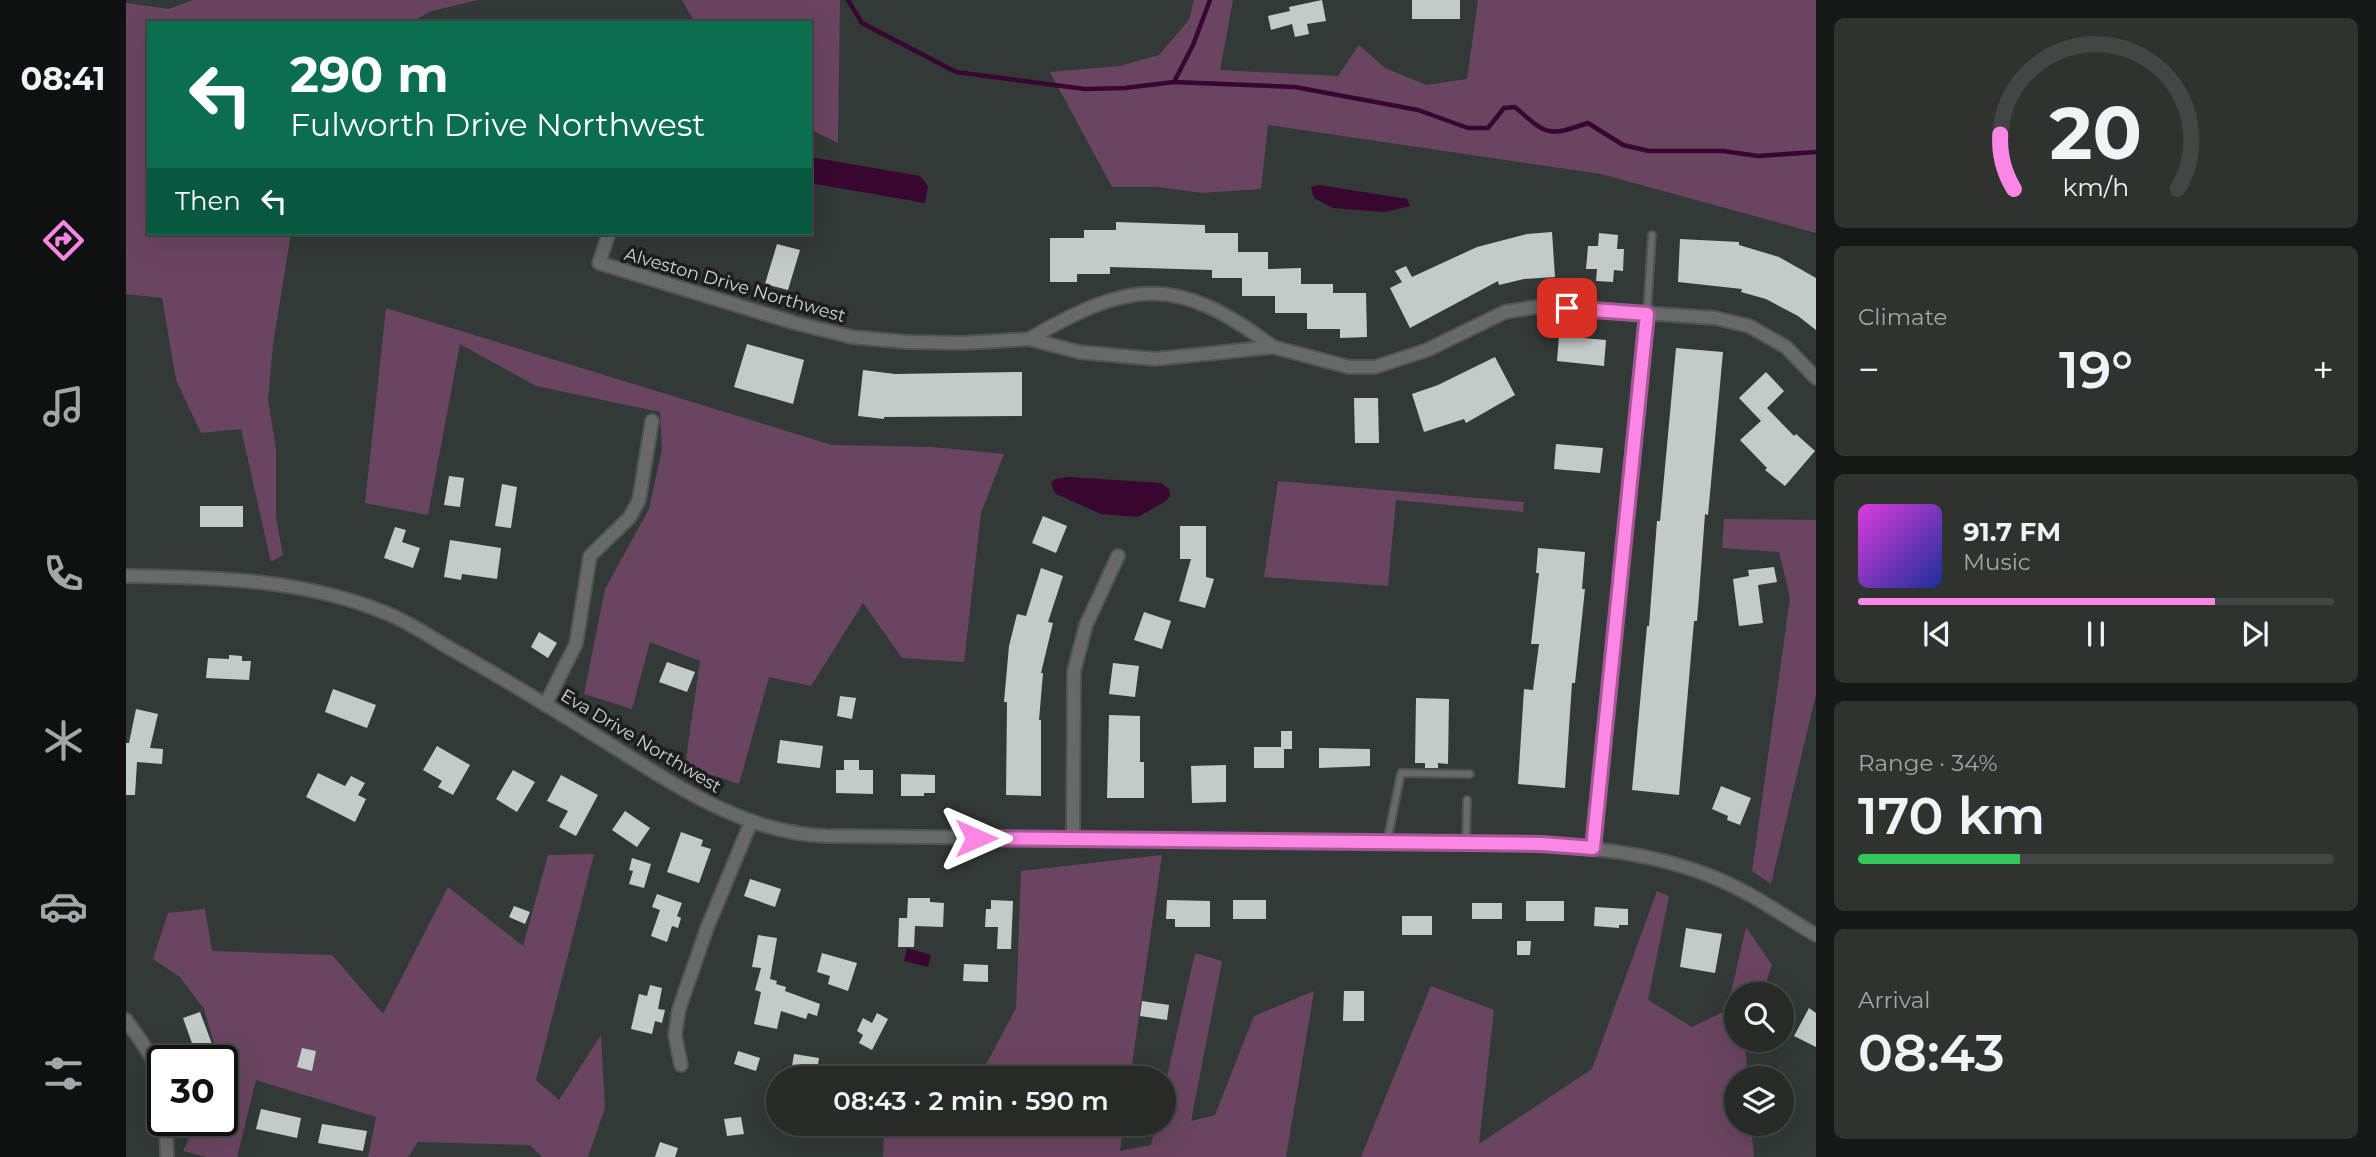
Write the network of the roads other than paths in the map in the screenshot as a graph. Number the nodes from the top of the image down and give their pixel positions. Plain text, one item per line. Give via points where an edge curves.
1 (608, 235) edge
2 (1652, 236) dead end
3 (1647, 314) junction
4 (1029, 340) junction
5 (1273, 348) junction
6 (1816, 378) edge
7 (652, 421) dead end
8 (1118, 556) dead end
9 (126, 576) edge
10 (545, 705) junction
11 (1470, 774) dead end
12 (1467, 800) dead end
13 (751, 822) junction
14 (1073, 838) junction
15 (1387, 842) junction
16 (1466, 843) junction
17 (1593, 848) junction
18 (1816, 935) edge
19 (126, 1020) edge
20 (147, 1052) edge
21 (681, 1065) dead end
22 (166, 1136) edge
23 (167, 1157) edge

1 - 4 street, Alveston Drive Northwest via 599,263 795,323 852,337 921,343
2 - 3 lane
3 - 5 street, Alveston Drive Northwest via 1542,306 1505,312 1427,350 1375,367 1349,367
3 - 6 street, Alveston Drive Northwest via 1715,318 1749,326 1786,348
3 - 17 street
4 - 5 street, Alveston Drive Northwest via 1079,352 1156,359
4 - 5 street, Alveston Drive Northwest via 1103,301 1152,293 1209,305
7 - 10 street via 639,500 630,517 590,555 576,644
8 - 14 street via 1086,625 1074,671
9 - 10 street, Eva Drive Northwest via 198,577 335,594 389,613
10 - 13 street, Eva Drive Northwest via 701,800
11 - 15 lane via 1402,773
12 - 16 lane
13 - 14 street, Eva Drive Northwest via 819,836
13 - 21 street via 679,1009 675,1035
14 - 15 street, Eva Drive Northwest
15 - 16 street, Eva Drive Northwest
16 - 17 street, Eva Drive Northwest
17 - 18 street, Eva Drive Northwest via 1715,877
19 - 20 street
22 - 23 street

